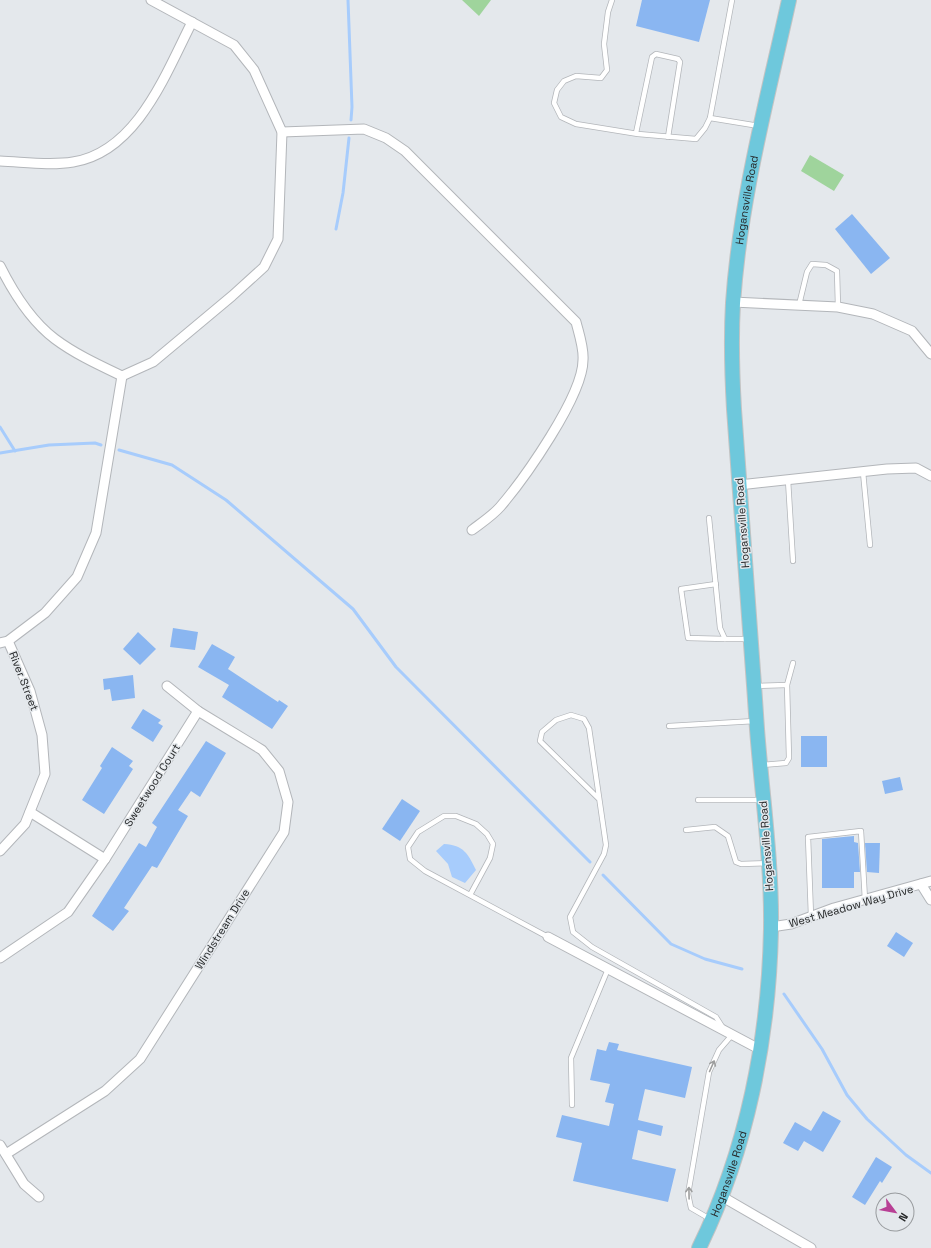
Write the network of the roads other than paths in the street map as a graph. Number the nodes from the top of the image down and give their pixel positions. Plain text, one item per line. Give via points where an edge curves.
1 (151, 0) edge
2 (612, 0) edge
3 (732, 0) edge
4 (789, 0) edge
5 (192, 22) junction
6 (710, 118) junction
7 (761, 126) junction
8 (282, 132) junction
9 (636, 134) junction
10 (668, 137) junction
11 (0, 161) edge
12 (0, 266) edge
13 (733, 302) junction
14 (799, 305) junction
15 (838, 307) junction
16 (931, 354) edge
17 (122, 376) junction
18 (863, 472) junction
19 (931, 476) edge
20 (788, 480) junction
21 (739, 485) junction
22 (709, 518) dead end
23 (472, 530) dead end
24 (870, 544) dead end
25 (793, 561) dead end
26 (716, 584) junction
27 (725, 639) junction
28 (751, 639) junction
29 (4, 642) edge
30 (793, 663) dead end
31 (787, 685) junction
32 (167, 686) dead end
33 (754, 686) junction
34 (198, 711) junction
35 (757, 721) junction
36 (669, 726) dead end
37 (760, 765) junction
38 (599, 798) junction
39 (698, 800) dead end
40 (763, 800) junction
41 (30, 812) junction
42 (686, 830) dead end
43 (0, 851) edge
44 (105, 858) junction
45 (768, 863) junction
46 (931, 881) edge
47 (921, 884) junction
48 (470, 895) junction
49 (865, 900) junction
50 (931, 900) edge
51 (811, 916) junction
52 (771, 928) junction
53 (548, 937) joint
54 (0, 958) edge
55 (608, 969) junction
56 (728, 1033) junction
57 (761, 1050) junction
58 (572, 1105) dead end
59 (0, 1145) edge
60 (6, 1154) junction
61 (721, 1196) junction
62 (39, 1198) dead end
63 (712, 1220) junction
64 (699, 1248) edge
65 (811, 1248) edge

1 - 5 street
2 - 9 lane via 604,44 607,70 601,78 576,76 564,80 556,90 554,103 561,117 576,124
3 - 6 lane
4 - 7 main road, Hogansville Road
5 - 8 street via 234,46 254,70
5 - 11 street via 161,84 131,130 115,145 73,162
6 - 7 lane
6 - 10 lane via 696,139
7 - 13 main road, Hogansville Road via 742,224
8 - 17 street via 278,239 264,267 153,362
8 - 23 street via 364,129 386,138 415,160 576,322 583,360 580,379 570,403 528,471 499,508
9 - 10 lane
9 - 10 lane via 652,57 656,54 678,59 680,62
12 - 17 street via 25,308 54,339 92,362
13 - 14 street
13 - 21 main road, Hogansville Road via 732,353
14 - 15 street
14 - 15 lane via 807,272 812,264 826,265 837,271
15 - 16 street via 873,314 912,331
17 - 29 street via 96,533 77,577 45,613
18 - 19 street via 916,468
18 - 20 street
18 - 24 lane
20 - 21 street
20 - 25 lane
21 - 28 main road, Hogansville Road
22 - 26 lane
26 - 27 lane via 720,628
26 - 27 lane via 681,589 688,638
27 - 28 lane
28 - 33 main road, Hogansville Road
29 - 41 street, River Street via 30,691 42,735 45,774
30 - 31 lane
31 - 33 lane
31 - 37 lane via 788,761
32 - 34 street, Windstream Drive
33 - 35 main road, Hogansville Road
34 - 44 street, Sweetwood Court
34 - 60 street, Windstream Drive via 262,750 279,771 288,802 284,832 140,1059 105,1091
35 - 36 lane
35 - 37 main road, Hogansville Road
37 - 40 main road, Hogansville Road
38 - 38 lane via 589,728 584,719 571,715 556,720 542,732 540,741
38 - 56 lane via 606,845 604,854 570,917 573,932 598,951 716,1017
39 - 40 lane
40 - 45 main road, Hogansville Road
41 - 43 street, River Street via 25,824
41 - 44 street
42 - 45 lane via 715,827 728,836 736,862
44 - 54 street, Sweetwood Court via 68,912
45 - 52 main road, Hogansville Road
46 - 47 street, West Meadow Way Drive
47 - 49 street, West Meadow Way Drive
47 - 50 street
48 - 48 lane via 490,858 493,844 476,824 456,816 444,816 418,832 408,847 410,859 425,871
48 - 53 lane
49 - 51 street, West Meadow Way Drive
49 - 51 lane via 861,831 808,837
51 - 52 street, West Meadow Way Drive
52 - 57 main road, Hogansville Road
53 - 55 street
55 - 56 street
55 - 58 lane via 571,1058
56 - 57 street
63 -> 56 lane via 691,1208 688,1194 709,1072
57 - 61 main road, Hogansville Road via 747,1113
59 - 60 street
60 - 62 street via 24,1184
61 - 63 main road, Hogansville Road
61 - 65 street
63 - 64 main road, Hogansville Road

